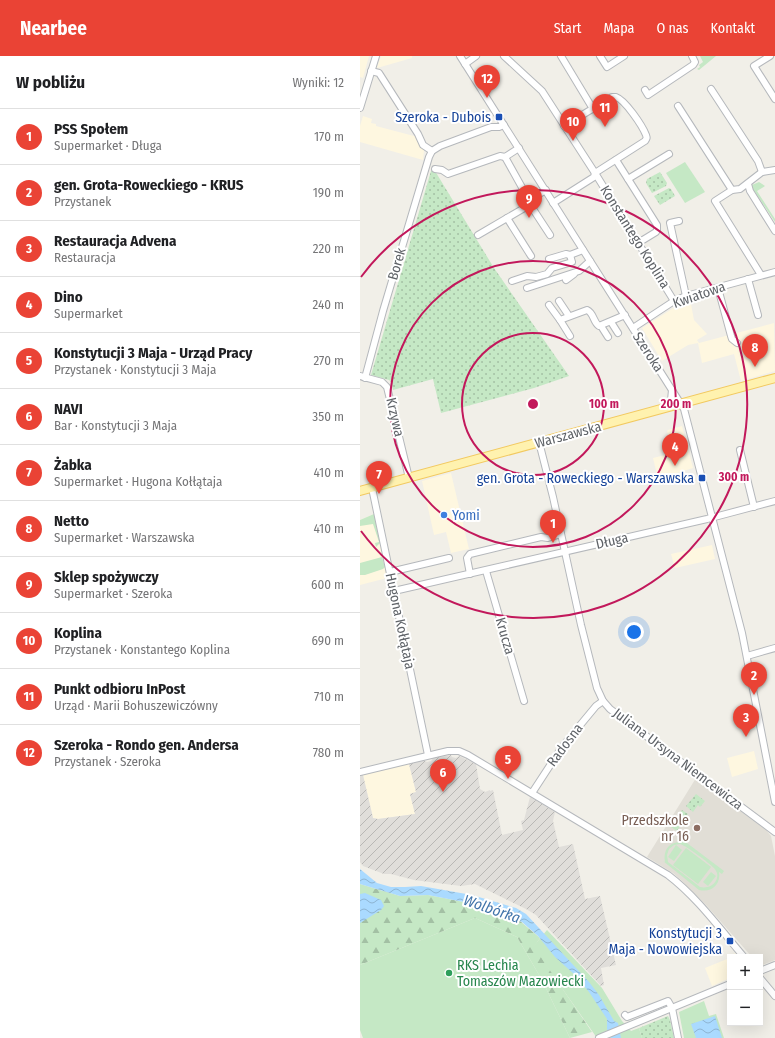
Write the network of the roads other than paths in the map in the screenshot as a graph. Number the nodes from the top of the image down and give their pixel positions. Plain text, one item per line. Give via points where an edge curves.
1 (376, 56) edge
2 (460, 56) edge
3 (476, 56) edge
4 (504, 56) edge
5 (561, 56) edge
6 (600, 56) edge
7 (624, 56) edge
8 (692, 56) edge
9 (770, 56) edge
10 (465, 64) junction
11 (371, 71) junction
12 (711, 89) dead end
13 (644, 90) dead end
14 (775, 99) edge
15 (678, 106) dead end
16 (360, 108) edge
17 (593, 109) junction
18 (504, 125) junction
19 (564, 126) junction
20 (519, 148) junction
21 (432, 151) junction
22 (669, 154) dead end
23 (505, 157) junction
24 (616, 160) junction
25 (435, 169) dead end
26 (775, 170) edge
27 (762, 172) junction
28 (595, 173) junction
29 (628, 179) junction
30 (748, 184) junction
31 (546, 190) junction
32 (732, 190) junction
33 (529, 200) junction
34 (553, 203) junction
35 (507, 218) junction
36 (679, 220) dead end
37 (775, 231) edge
38 (478, 235) dead end
39 (550, 236) dead end
40 (638, 243) junction
41 (583, 250) junction
42 (532, 256) dead end
43 (570, 256) junction
44 (549, 259) dead end
45 (590, 261) junction
46 (579, 270) junction
47 (775, 272) edge
48 (761, 275) junction
49 (748, 279) junction
50 (566, 280) dead end
51 (512, 281) dead end
52 (528, 288) dead end
53 (718, 288) junction
54 (686, 296) junction
55 (559, 301) dead end
56 (674, 301) junction
57 (549, 305) dead end
58 (625, 315) junction
59 (758, 315) dead end
60 (569, 316) junction
61 (560, 320) junction
62 (611, 322) junction
63 (601, 326) junction
64 (633, 328) junction
65 (618, 333) dead end
66 (570, 336) dead end
67 (608, 337) dead end
68 (737, 343) dead end
69 (363, 377) edge
70 (775, 378) edge
71 (672, 388) junction
72 (682, 403) junction
73 (664, 408) junction
74 (539, 442) junction
75 (740, 450) dead end
76 (409, 478) junction
77 (372, 488) junction
78 (360, 491) edge
79 (775, 502) edge
80 (754, 507) junction
81 (712, 518) junction
82 (561, 534) junction
83 (564, 552) junction
84 (449, 558) dead end
85 (486, 571) junction
86 (390, 572) junction
87 (470, 574) junction
88 (394, 591) junction
89 (775, 648) edge
90 (747, 656) junction
91 (524, 701) dead end
92 (603, 701) junction
93 (428, 755) junction
94 (360, 772) edge
95 (532, 793) junction
96 (775, 802) edge
97 (775, 832) edge
98 (741, 954) edge
99 (775, 965) edge
100 (763, 970) edge
101 (763, 982) edge
102 (727, 985) edge
103 (775, 996) edge
104 (672, 1008) junction
105 (625, 1015) dead end
106 (599, 1038) edge
107 (678, 1038) edge

1 - 11 street
2 - 10 street, Szeroka
3 - 10 street
4 - 19 street, Konstantego Koplina via 542,91
5 - 17 street
6 - 7 street via 607,66
8 - 13 street via 695,62 693,65 648,95
9 - 14 street via 754,66
10 - 18 street, Szeroka
11 - 16 street
11 - 21 street via 379,73 423,145
12 - 27 street via 758,161
15 - 32 street
17 - 19 street
17 - 24 street via 612,97 620,98 646,135 645,141
18 - 20 street, Szeroka
18 - 21 street via 491,127
19 - 28 street, Konstantego Koplina
20 - 23 street
20 - 31 street, Szeroka
21 - 69 street, Borek via 424,170
22 - 29 street
23 - 25 street via 500,156 448,174
23 - 33 street
24 - 28 street
24 - 29 street
26 - 27 street
27 - 30 street
28 - 34 street, Konstantego Koplina via 594,177
28 - 40 street, Konstantego Koplina
29 - 40 street via 657,227 656,232
30 - 32 street
30 - 37 street
31 - 33 street
31 - 34 street, Szeroka
32 - 48 street via 715,201
33 - 35 street via 526,207
33 - 39 street
34 - 41 street, Szeroka
35 - 38 street
35 - 42 street
36 - 54 street via 670,223
40 - 56 street, Konstantego Koplina
41 - 43 street
41 - 45 street, Szeroka
43 - 44 street via 566,254
43 - 51 street via 572,262 552,268 548,274 536,278 527,276
45 - 46 street
45 - 58 street, Szeroka
46 - 50 street
46 - 52 street
47 - 48 street, Kwiatowa
48 - 49 street, Kwiatowa
49 - 53 street, Kwiatowa
49 - 59 street
53 - 54 street, Kwiatowa
53 - 68 street via 732,339
54 - 56 street, Kwiatowa
55 - 60 street
56 - 64 street, Kwiatowa
57 - 61 street
58 - 62 street
58 - 64 street, Szeroka
60 - 61 street
60 - 63 street via 587,310 598,326
61 - 66 street
62 - 63 street
62 - 65 street, Szeroka
63 - 67 street
64 - 71 street, Szeroka
69 - 76 street, Krzywa via 382,382 388,388
70 - 72 main road, Warszawska
71 - 72 street, Szeroka
71 - 73 street via 671,400
72 - 73 main road, Warszawska
72 - 81 street, Szeroka
73 - 74 main road, Warszawska
74 - 76 main road, Warszawska
74 - 82 street, Juliana Ursyna Niemcewicza
75 - 80 street
76 - 77 main road, Warszawska
77 - 78 main road, Warszawska
77 - 86 street, Hugona Kołłątaja
79 - 80 street, Długa
80 - 81 street, Długa
81 - 83 street, Długa
81 - 90 street, Szeroka
82 - 83 street, Juliana Ursyna Niemcewicza
82 - 87 street via 470,554 466,558
83 - 85 street, Długa
83 - 92 street, Juliana Ursyna Niemcewicza via 595,681
84 - 86 street
85 - 87 street, Długa
85 - 91 street, Krucza
86 - 88 street, Hugona Kołłątaja
87 - 88 street, Długa
88 - 93 street, Hugona Kołłątaja
89 - 90 street
90 - 96 street, Szeroka
92 - 95 street, Radosna via 562,747
92 - 97 street, Juliana Ursyna Niemcewicza via 610,709
93 - 94 street
93 - 95 street via 448,751 463,752
95 - 98 street via 673,878
99 - 100 street
101 - 103 street
102 - 104 street
104 - 105 street via 668,1001 627,1017
104 - 106 street
104 - 107 street

